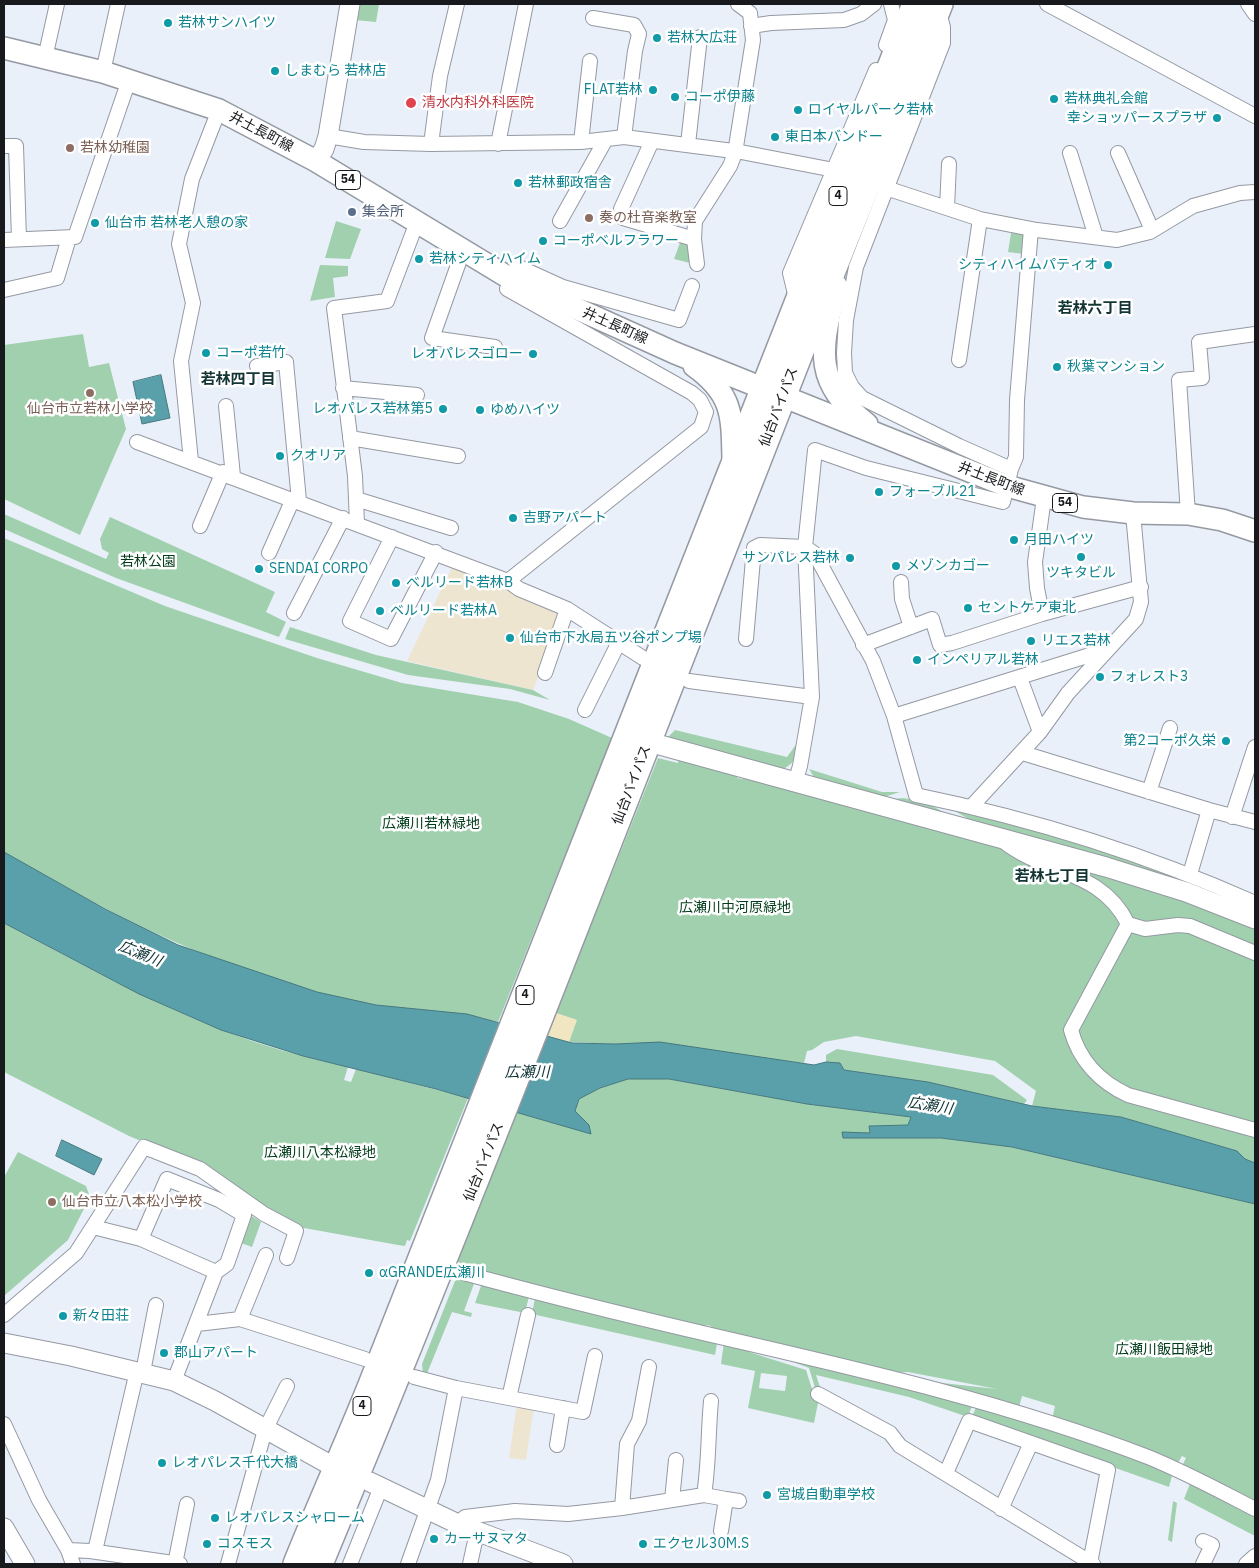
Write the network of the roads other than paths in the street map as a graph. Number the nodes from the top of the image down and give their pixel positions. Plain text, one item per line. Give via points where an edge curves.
1 (57, 4) edge
2 (118, 4) edge
3 (350, 4) edge
4 (457, 4) edge
5 (526, 4) edge
6 (738, 4) edge
7 (874, 4) edge
8 (891, 4) edge
9 (1047, 4) edge
10 (1248, 4) edge
11 (931, 6) edge
12 (1255, 14) edge
13 (593, 18) dead end
14 (751, 26) junction
15 (700, 37) dead end
16 (4, 48) edge
17 (45, 58) junction
18 (590, 61) dead end
19 (103, 72) junction
20 (129, 80) junction
21 (219, 110) junction
22 (1255, 116) edge
23 (328, 136) junction
24 (624, 137) junction
25 (606, 139) junction
26 (652, 141) junction
27 (581, 142) junction
28 (431, 144) junction
29 (498, 144) junction
30 (688, 144) junction
31 (4, 146) edge
32 (735, 152) junction
33 (1070, 153) dead end
34 (1118, 153) dead end
35 (316, 161) junction
36 (949, 164) dead end
37 (834, 170) junction
38 (886, 188) junction
39 (1255, 192) edge
40 (947, 208) junction
41 (980, 219) junction
42 (560, 221) dead end
43 (416, 222) junction
44 (849, 228) junction
45 (1031, 229) junction
46 (1152, 230) junction
47 (69, 238) junction
48 (1096, 238) junction
49 (19, 239) junction
50 (694, 239) junction
51 (4, 240) edge
52 (464, 248) junction
53 (697, 264) dead end
54 (511, 279) junction
55 (692, 286) dead end
56 (4, 290) edge
57 (796, 299) junction
58 (1255, 334) edge
59 (615, 338) junction
60 (495, 347) dead end
61 (675, 353) junction
62 (959, 360) dead end
63 (257, 366) dead end
64 (343, 388) junction
65 (773, 393) junction
66 (417, 395) dead end
67 (226, 406) dead end
68 (883, 437) junction
69 (350, 438) junction
70 (137, 442) dead end
71 (458, 456) dead end
72 (191, 461) junction
73 (733, 464) junction
74 (228, 474) junction
75 (1009, 478) junction
76 (1044, 498) junction
77 (356, 499) junction
78 (296, 500) junction
79 (1133, 513) junction
80 (1188, 514) junction
81 (343, 518) junction
82 (357, 523) junction
83 (200, 526) dead end
84 (451, 528) dead end
85 (1255, 531) edge
86 (392, 537) junction
87 (805, 547) junction
88 (436, 552) junction
89 (269, 553) dead end
90 (508, 581) junction
91 (901, 582) dead end
92 (1140, 587) junction
93 (567, 609) junction
94 (294, 613) dead end
95 (1042, 614) junction
96 (911, 627) junction
97 (746, 639) dead end
98 (619, 642) junction
99 (863, 645) junction
100 (1105, 651) junction
101 (642, 658) dead end
102 (545, 673) dead end
103 (1020, 678) junction
104 (690, 681) dead end
105 (812, 697) junction
106 (585, 710) dead end
107 (894, 716) junction
108 (1170, 728) dead end
109 (1040, 732) junction
110 (639, 746) junction
111 (1255, 747) edge
112 (1024, 751) junction
113 (795, 783) junction
114 (1149, 792) junction
115 (971, 807) junction
116 (1209, 810) junction
117 (1232, 817) junction
118 (1255, 822) edge
119 (998, 838) junction
120 (1190, 874) junction
121 (1255, 903) edge
122 (1255, 919) edge
123 (1128, 924) junction
124 (1255, 953) edge
125 (1255, 1130) edge
126 (93, 1227) junction
127 (141, 1239) junction
128 (266, 1255) dead end
129 (438, 1257) junction
130 (287, 1258) dead end
131 (216, 1272) junction
132 (156, 1305) dead end
133 (528, 1315) dead end
134 (4, 1316) edge
135 (240, 1319) junction
136 (196, 1324) junction
137 (4, 1343) edge
138 (595, 1356) dead end
139 (365, 1359) dead end
140 (649, 1367) dead end
141 (140, 1371) junction
142 (414, 1378) dead end
143 (174, 1381) junction
144 (287, 1386) dead end
145 (456, 1388) junction
146 (818, 1394) dead end
147 (509, 1398) junction
148 (711, 1401) dead end
149 (563, 1408) junction
150 (4, 1424) edge
151 (265, 1430) junction
152 (1031, 1443) junction
153 (557, 1445) dead end
154 (676, 1460) dead end
155 (325, 1462) dead end
156 (946, 1473) junction
157 (376, 1485) joint
158 (704, 1495) junction
159 (672, 1500) junction
160 (187, 1504) dead end
161 (622, 1508) junction
162 (427, 1509) junction
163 (1001, 1509) junction
164 (1255, 1509) edge
165 (458, 1524) junction
166 (4, 1528) edge
167 (721, 1531) dead end
168 (477, 1532) junction
169 (1204, 1541) dead end
170 (68, 1550) junction
171 (95, 1552) junction
172 (1255, 1556) edge
173 (543, 1561) edge
174 (25, 1564) edge
175 (73, 1564) edge
176 (177, 1564) edge
177 (228, 1564) edge
178 (296, 1564) edge
179 (320, 1564) edge
180 (350, 1564) edge
181 (408, 1564) edge
182 (470, 1564) edge
183 (563, 1564) edge
184 (1092, 1564) edge
185 (1203, 1564) edge
186 (1246, 1564) edge

1 - 17 street
2 - 19 street
3 - 23 street
4 - 28 street via 440,76
5 - 29 street
6 - 14 street via 750,14
7 - 14 street via 861,14 844,20
8 - 37 street via 895,20 889,38
9 - 22 street
10 - 12 street
11 - 38 street via 943,27 943,43
11 - 44 highway, 仙台バイパス / 4
11 - 57 highway, 仙台バイパス / 4
13 - 24 street via 634,25 640,34
14 - 32 street via 753,40
15 - 30 street
16 - 17 main road, 井土長町線 / 54
17 - 19 main road, 井土長町線 / 54
18 - 27 street
19 - 20 main road, 井土長町線 / 54
20 - 21 main road, 井土長町線 / 54
20 - 47 street via 75,237
21 - 35 main road, 井土長町線 / 54
21 - 72 street via 192,180 179,244 193,303 181,361
23 - 28 street via 364,142
23 - 35 street
24 - 25 street
24 - 26 street
25 - 27 street
25 - 42 street
26 - 30 street
26 - 50 street via 621,209 623,218
27 - 29 street
28 - 29 street
30 - 32 street
31 - 49 street via 16,146
32 - 37 street
32 - 50 street via 730,166 695,221
33 - 48 street
34 - 46 street
35 - 43 main road, 井土長町線 / 54
36 - 40 street
37 - 57 street via 790,272
38 - 40 street
38 - 75 street via 856,267 846,320 845,373 862,398 959,446
39 - 46 street via 1193,206
40 - 41 street
41 - 45 street
41 - 62 street
43 - 52 main road, 井土長町線 / 54
43 - 64 street via 387,301 334,308
44 - 65 highway, 仙台バイパス / 4
44 - 68 main road via 825,334 824,363 834,391 849,410
45 - 48 street
45 - 75 street via 1017,400 1016,457
46 - 48 street via 1117,240
47 - 49 street
47 - 56 street via 57,278
49 - 51 street
50 - 53 street
52 - 54 main road, 井土長町線 / 54
52 - 60 street via 432,338
54 - 55 street via 516,266 563,287 679,320
54 - 59 main road, 井土長町線 / 54
57 - 65 highway, 仙台バイパス / 4
58 - 80 street via 1199,342 1202,378 1179,380
59 - 61 main road, 井土長町線 / 54
59 - 90 street via 700,400 706,412 701,427
61 - 65 main road, 井土長町線 / 54
61 - 73 main road via 702,372 729,404
63 - 78 street via 286,362
64 - 66 street
64 - 69 street
65 - 68 main road, 井土長町線 / 54
65 - 73 highway, 仙台バイパス / 4
65 - 110 highway, 仙台バイパス / 4
67 - 74 street
68 - 75 main road, 井土長町線 / 54
69 - 71 street
69 - 77 street
70 - 72 street
72 - 74 street
73 - 110 highway, 仙台バイパス / 4
74 - 78 street
74 - 83 street
75 - 76 main road, 井土長町線 / 54
75 - 87 street via 1003,502 866,468 815,450
76 - 79 main road, 井土長町線 / 54
76 - 95 street via 1035,562
77 - 82 street
77 - 84 street
78 - 81 street
78 - 89 street
79 - 80 main road, 井土長町線 / 54
79 - 92 street
80 - 85 main road, 井土長町線 / 54 via 1222,520
81 - 82 street
81 - 94 street
82 - 86 street
86 - 88 street
86 - 88 street via 350,620 392,639
87 - 97 street via 760,545 754,548
87 - 99 street via 816,554
87 - 105 street
88 - 90 street
90 - 93 street via 518,589
91 - 96 street via 902,599
92 - 95 street
92 - 100 street via 1142,602 1136,619
93 - 98 street
93 - 102 street
95 - 96 street via 940,645 932,619
96 - 99 street
98 - 101 street
98 - 106 street
99 - 107 street via 873,661
100 - 103 street
100 - 109 street via 1068,693
103 - 107 street
103 - 109 street
104 - 105 street
105 - 113 street
107 - 115 street via 916,795
108 - 114 street
109 - 112 street
110 - 113 street
110 - 129 highway, 仙台バイパス / 4
111 - 117 street
112 - 114 street
112 - 115 street
113 - 119 street
114 - 116 street
115 - 120 street via 1082,837
116 - 117 street
116 - 120 street
117 - 118 street
119 - 122 street via 1169,886
119 - 123 street via 1017,853 1090,883 1114,900
120 - 121 street
123 - 124 street via 1145,929 1190,926
123 - 125 street via 1071,1030 1082,1057 1096,1075 1112,1088 1128,1095
126 - 127 street
126 - 130 street via 144,1148 200,1169 264,1214 296,1231
126 - 134 street via 76,1253
127 - 131 street
127 - 131 street via 167,1179 219,1200 244,1215 227,1264
128 - 135 street
129 - 164 street via 654,1322 851,1367 1075,1431 1194,1477
129 - 178 highway, 仙台バイパス / 4 via 370,1389
129 - 179 highway, 仙台バイパス / 4
131 - 136 street
132 - 141 street
133 - 147 street
135 - 136 street
135 - 139 street
136 - 143 street
137 - 141 street
138 - 149 street via 584,1412
140 - 161 street via 639,1421 627,1444
141 - 143 street
141 - 171 street
142 - 145 street
143 - 151 street
144 - 151 street
145 - 147 street
145 - 162 street via 438,1480
146 - 156 street via 890,1432 900,1446
147 - 149 street
148 - 158 street
149 - 153 street
150 - 170 street
151 - 155 street
151 - 177 street
152 - 156 street via 969,1421
152 - 163 street
152 - 184 street via 1108,1470
154 - 159 street
156 - 163 street
157 - 162 street
157 - 180 street
158 - 159 street
158 - 167 street via 732,1500
159 - 161 street
160 - 176 street
161 - 165 street via 568,1514 515,1511 465,1517
162 - 165 street
162 - 181 street
163 - 184 street
165 - 168 street
166 - 174 street
168 - 173 street
168 - 182 street
169 - 185 street via 1212,1545
170 - 171 street
170 - 175 street
171 - 176 street
172 - 186 street
173 - 183 street

